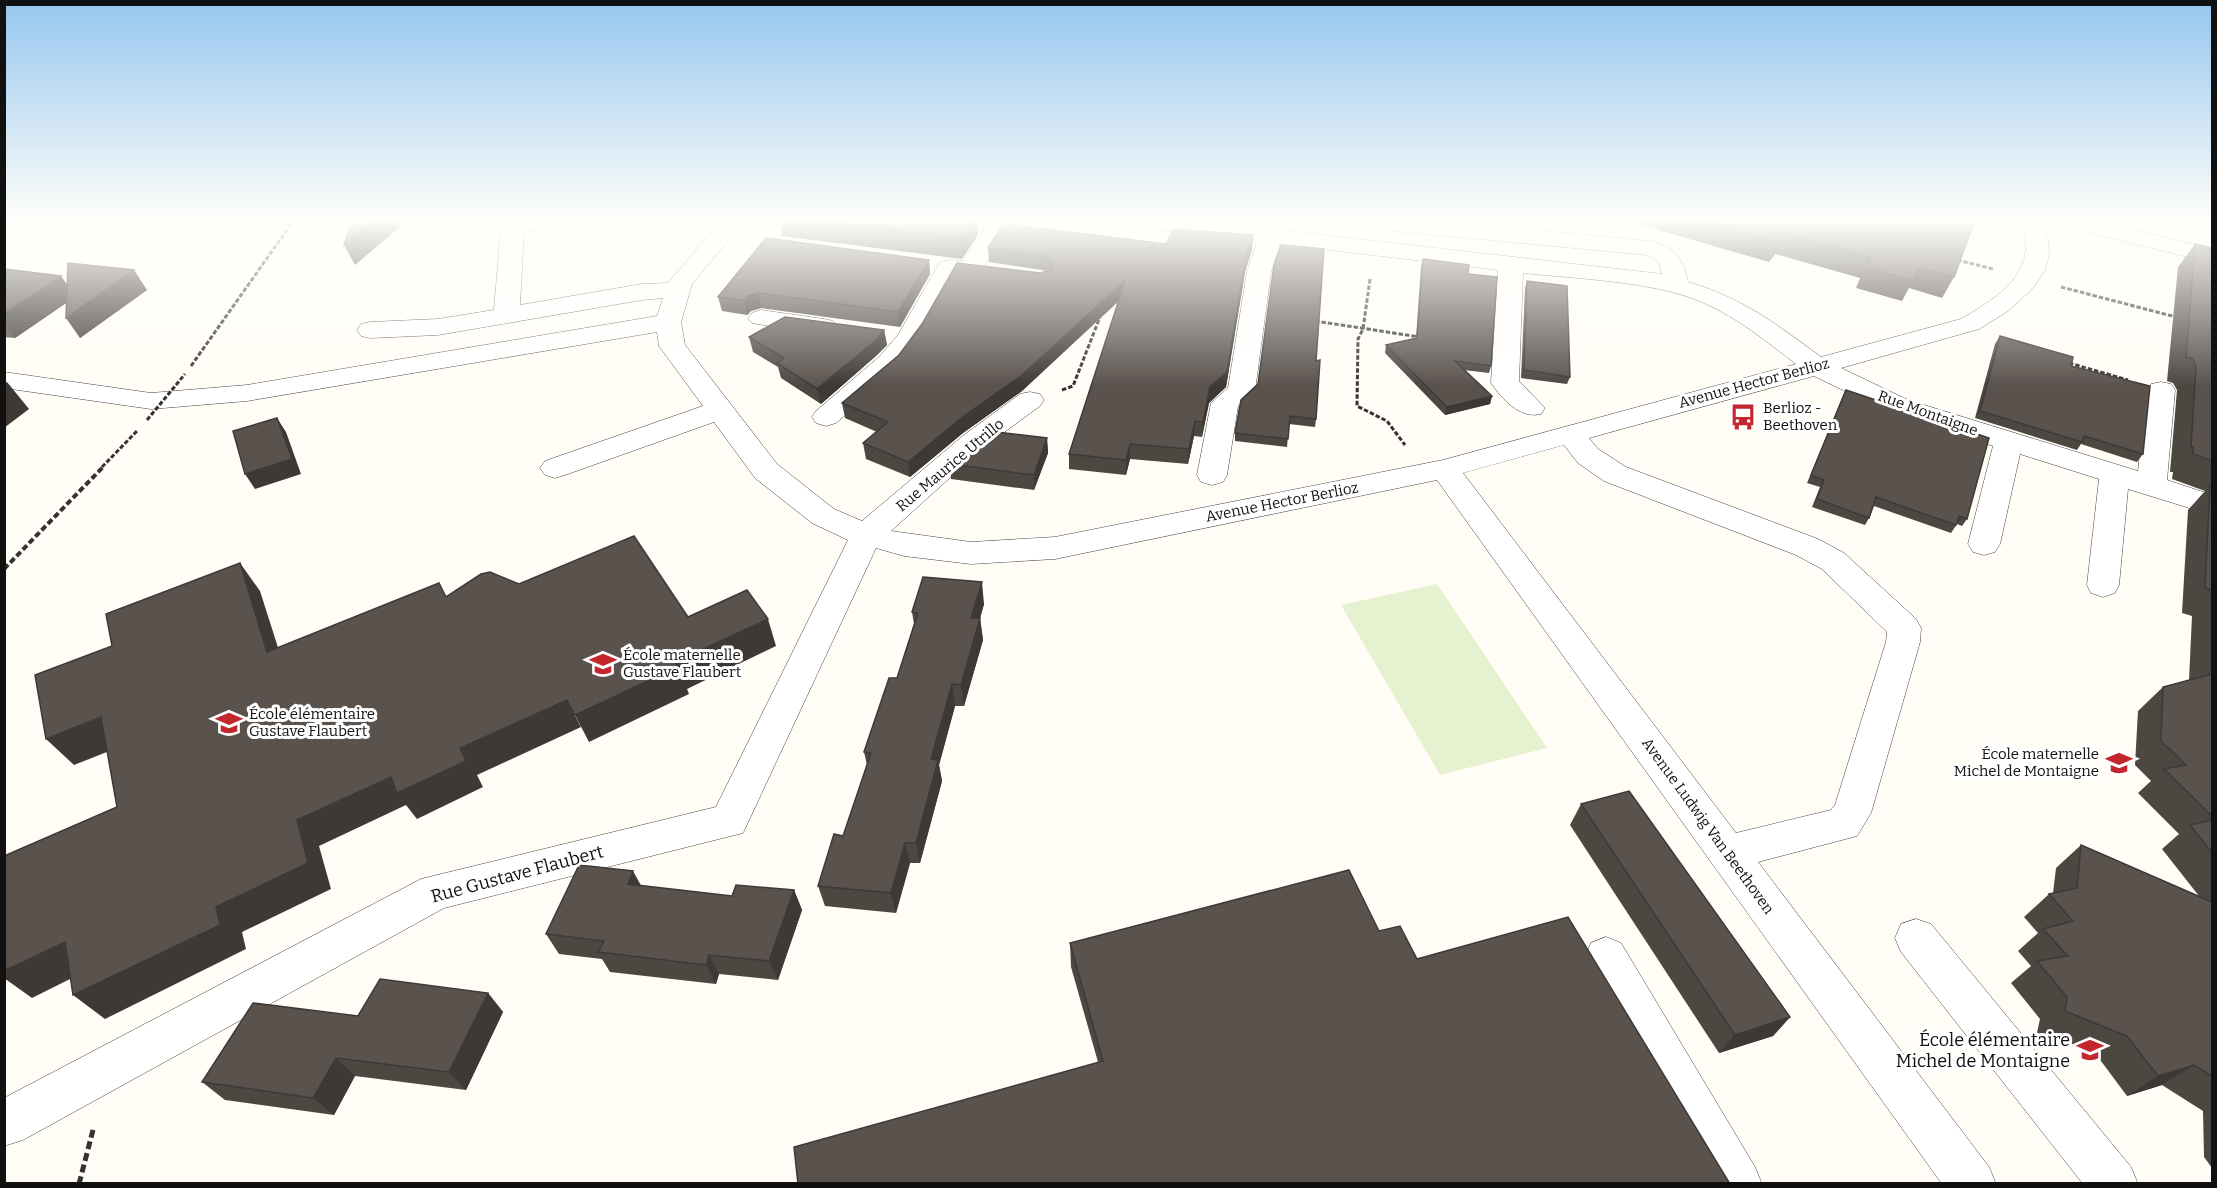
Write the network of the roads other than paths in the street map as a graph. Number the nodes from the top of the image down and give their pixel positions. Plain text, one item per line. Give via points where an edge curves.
1 (508, 275) edge
2 (686, 275) edge
3 (942, 275) edge
4 (1259, 275) edge
5 (1510, 275) edge
6 (1611, 275) edge
7 (1674, 275) edge
8 (2030, 275) edge
9 (1677, 286) junction
10 (678, 290) junction
11 (506, 316) junction
12 (761, 318) dead end
13 (668, 322) junction
14 (370, 330) dead end
15 (852, 331) edge
16 (1816, 366) junction
17 (4, 380) edge
18 (2161, 390) road end
19 (1030, 400) road end
20 (1531, 408) dead end
21 (720, 410) junction
22 (826, 417) dead end
23 (1570, 434) junction
24 (2009, 441) junction
25 (555, 468) dead end
26 (1435, 471) junction
27 (1212, 475) dead end
28 (2115, 475) junction
29 (2151, 486) junction
30 (2212, 505) edge
31 (866, 535) junction
32 (1984, 544) dead end
33 (2103, 585) dead end
34 (1727, 853) junction
35 (1916, 938) dead end
36 (1606, 957) dead end
37 (6, 1123) dead end
38 (1738, 1184) edge
39 (1972, 1184) edge
40 (2114, 1184) edge

1 - 11 street
2 - 10 street
3 - 22 street via 898,337 889,363
4 - 27 street via 1240,391 1225,403
5 - 20 street via 1505,383
6 - 9 street, Rue Montaigne
7 - 9 street
8 - 16 street, Avenue Hector Berlioz via 1998,308 1970,324
9 - 16 street, Rue Montaigne via 1712,297 1753,319
10 - 11 street via 642,292
10 - 13 street
11 - 14 street via 438,327
12 - 15 street
13 - 17 street via 149,410
13 - 21 street, Avenue Hector Berlioz via 672,346
16 - 23 street, Avenue Hector Berlioz
16 - 24 street, Rue Montaigne via 1898,406
18 - 29 street
19 - 31 street, Rue Maurice Utrillo via 974,441
21 - 25 street
21 - 31 street, Avenue Hector Berlioz via 766,471 823,516
23 - 26 street, Avenue Hector Berlioz
23 - 34 street via 1588,456 1615,474 1807,547 1833,561 1904,628 1852,813 1843,824
24 - 28 street, Rue Montaigne
24 - 32 street
26 - 31 street, Avenue Hector Berlioz via 1055,548 970,553 904,545
26 - 34 street, Avenue Ludwig Van Beethoven
28 - 29 street, Rue Montaigne
28 - 33 street
29 - 30 street, Rue Montaigne
31 - 37 street, Rue Gustave Flaubert via 729,821 435,892
34 - 39 street, Avenue Ludwig Van Beethoven
35 - 40 street
36 - 38 street

